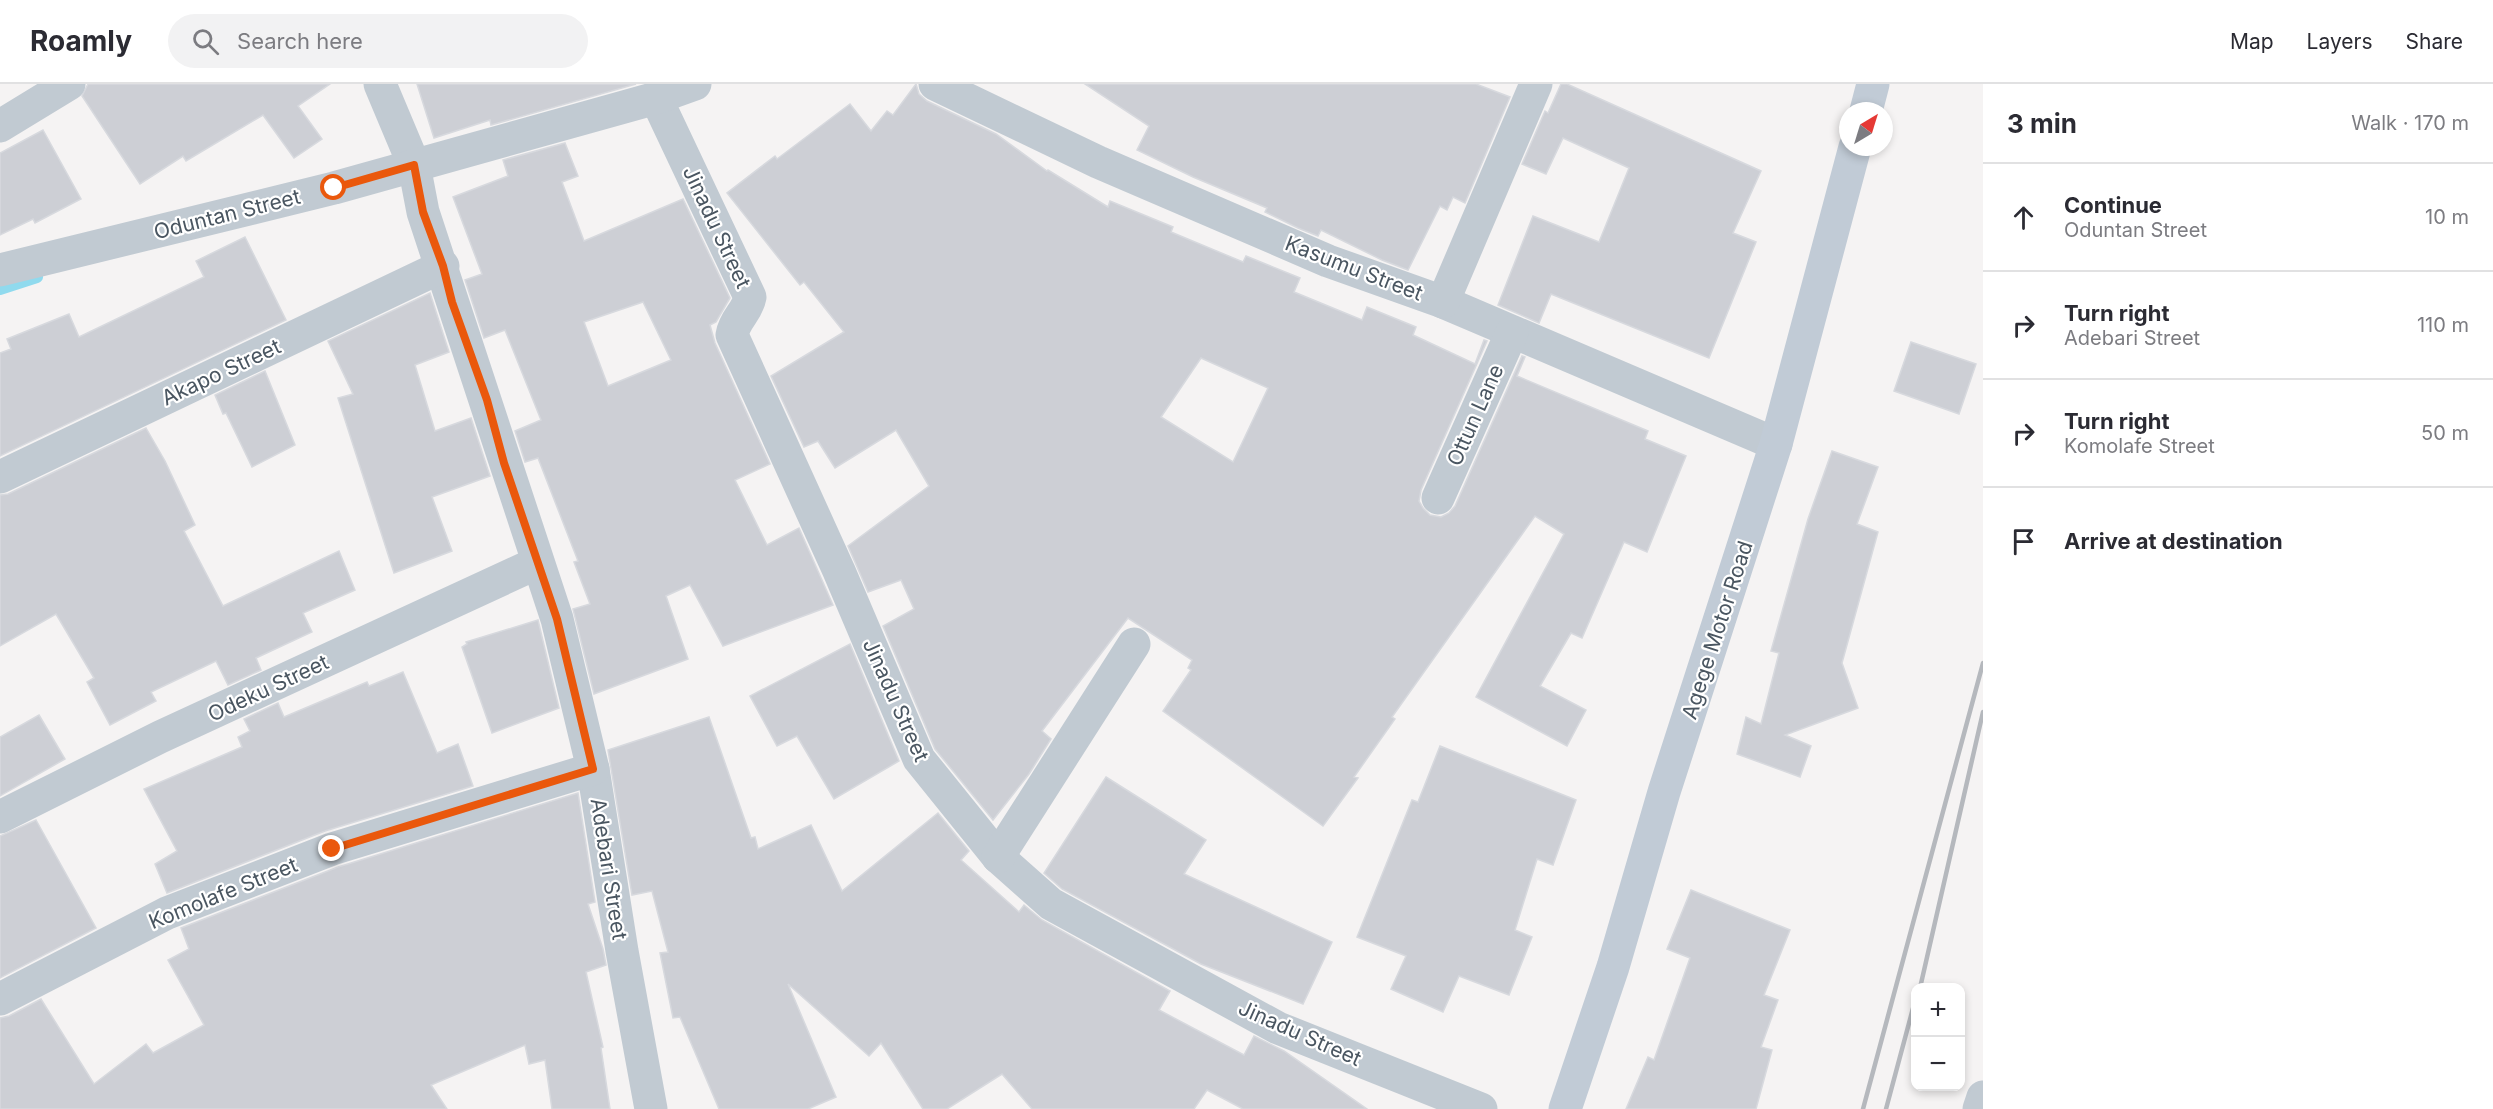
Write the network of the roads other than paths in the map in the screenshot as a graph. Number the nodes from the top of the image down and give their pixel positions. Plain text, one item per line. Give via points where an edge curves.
1 (69, 84) edge
2 (380, 84) edge
3 (695, 84) edge
4 (935, 84) edge
5 (1536, 84) edge
6 (1873, 84) edge
7 (656, 98) junction
8 (1868, 102) edge
9 (0, 126) edge
10 (1853, 156) edge
11 (414, 165) junction
12 (443, 266) junction
13 (0, 270) edge
14 (1443, 302) junction
15 (1512, 332) junction
16 (1776, 444) junction
17 (0, 477) edge
18 (1438, 498) dead end
19 (537, 563) junction
20 (1134, 644) dead end
21 (593, 769) junction
22 (0, 817) edge
23 (998, 856) junction
24 (0, 999) edge
25 (1983, 1097) edge
26 (651, 1109) edge
27 (1481, 1109) edge
28 (1565, 1109) edge
29 (1979, 1109) edge

1 - 9 street
2 - 11 street, Adebari Street
3 - 7 street, Oduntan Street
4 - 14 street, Kasumu Street via 1098,162 1306,252
5 - 14 street
6 - 8 main road
7 - 11 street, Oduntan Street
7 - 23 street, Jinadu Street via 750,297 749,305 734,322 732,335 919,759
10 - 16 main road, Agege Motor Road
11 - 12 street, Adebari Street via 423,212
11 - 13 street, Oduntan Street
12 - 17 street, Akapo Street
12 - 19 street, Adebari Street
14 - 15 street, Kasumu Street
15 - 16 street, Kasumu Street
15 - 18 street, Ottun Lane
16 - 28 main road, Agege Motor Road via 1613,968
19 - 21 street, Adebari Street via 557,619
19 - 22 street, Odeku Street via 160,737
20 - 23 street
21 - 24 street, Komolafe Street via 332,849 166,914
21 - 26 street, Adebari Street
23 - 27 street, Jinadu Street via 1051,904 1278,1028
25 - 29 street

